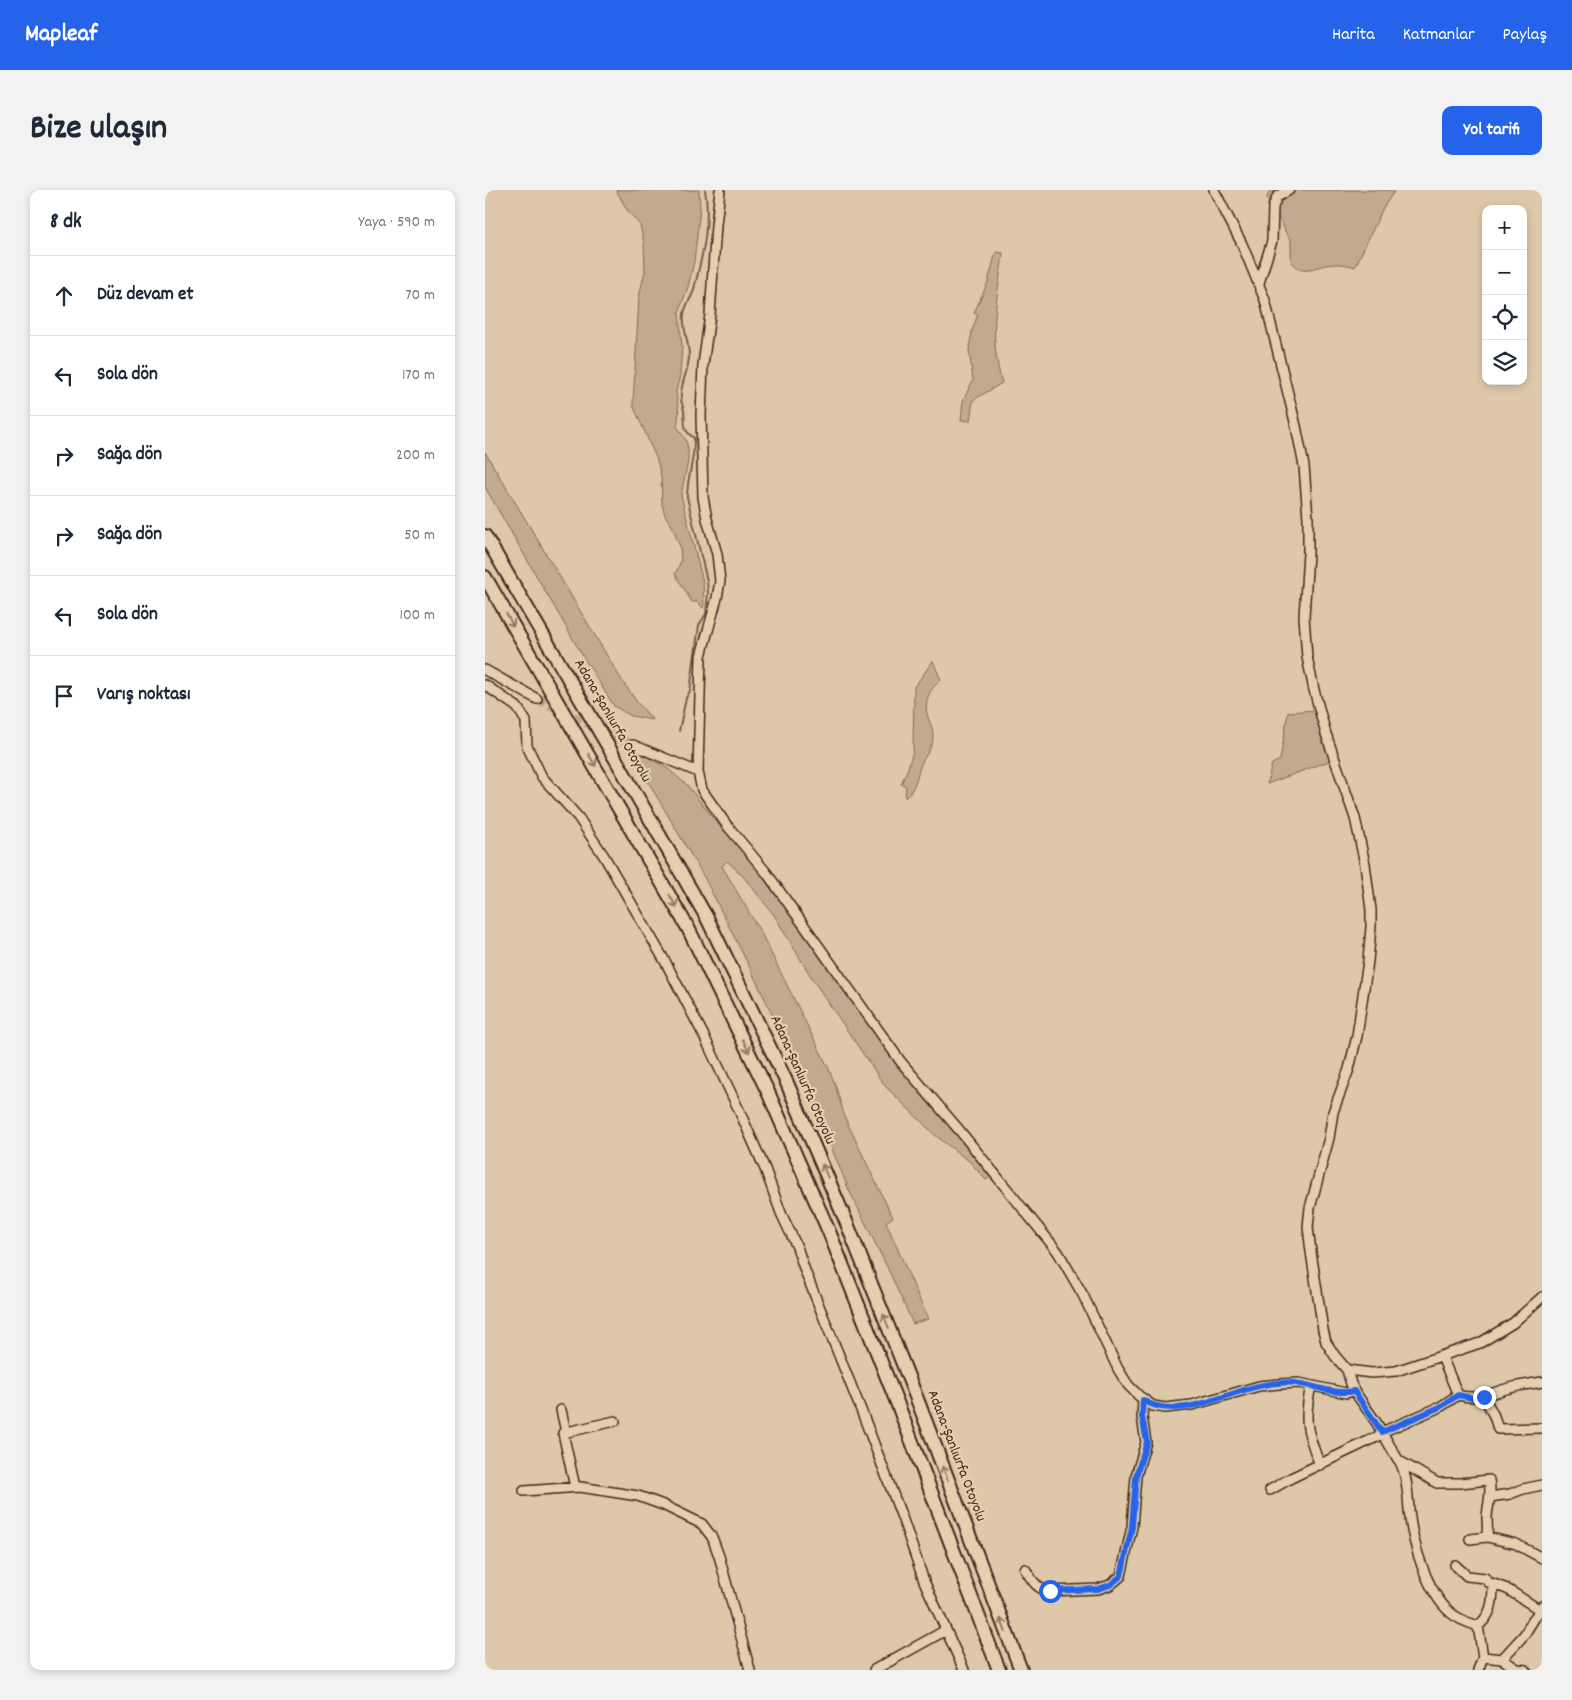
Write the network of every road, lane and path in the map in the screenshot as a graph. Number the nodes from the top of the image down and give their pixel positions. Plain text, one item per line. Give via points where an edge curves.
1 (721, 190) edge
2 (1214, 190) edge
3 (1289, 190) edge
4 (1259, 283) junction
5 (485, 536) edge
6 (485, 578) edge
7 (485, 670) edge
8 (485, 685) edge
9 (537, 700) tunnel mouth
10 (633, 744) tunnel mouth
11 (698, 772) junction
12 (1542, 1297) edge
13 (1442, 1357) junction
14 (1347, 1370) junction
15 (1542, 1382) edge
16 (1311, 1386) junction
17 (1354, 1391) junction
18 (1458, 1395) junction
19 (1484, 1397) junction
20 (1143, 1400) junction
21 (561, 1410) dead end
22 (615, 1421) dead end
23 (1542, 1428) edge
24 (566, 1432) junction
25 (1383, 1433) junction
26 (1401, 1462) junction
27 (1320, 1465) junction
28 (1542, 1485) edge
29 (575, 1487) junction
30 (1270, 1490) dead end
31 (524, 1491) dead end
32 (1490, 1497) junction
33 (1487, 1537) junction
34 (1470, 1539) dead end
35 (1542, 1558) edge
36 (1455, 1565) dead end
37 (1025, 1569) dead end
38 (1493, 1584) junction
39 (1541, 1608) edge
40 (1478, 1626) junction
41 (946, 1630) junction
42 (1483, 1657) junction
43 (1502, 1659) junction
44 (749, 1670) edge
45 (874, 1670) edge
46 (964, 1670) edge
47 (999, 1670) edge
48 (1021, 1670) edge
49 (1478, 1670) edge
50 (1526, 1670) edge

1 - 11 street via 701,415 703,497 720,581 701,656
2 - 4 street
3 - 4 street via 1277,197 1273,207 1272,241
4 - 14 street via 1272,322 1304,466 1309,538 1304,629 1308,665 1326,734 1355,818 1371,910 1369,954 1357,1036 1333,1112 1309,1216 1310,1245 1323,1330 1331,1351
48 -> 5 highway, Adana-Şanlıurfa Otoyolu via 917,1399 787,1083 707,918
6 -> 47 highway via 688,928 768,1092 831,1234
7 - 9 street
8 - 41 street via 521,711 526,721 527,746 542,777 578,818 604,856 713,1054 795,1241 924,1581
10 - 11 street
11 - 20 street via 702,790 774,883 901,1062 1058,1252 1083,1295 1118,1369
12 - 13 street via 1491,1338
13 - 14 street via 1389,1372
13 - 18 street
14 - 17 street
15 - 19 street via 1511,1387
16 - 17 street via 1346,1393
16 - 20 street via 1299,1383 1259,1386 1192,1406 1165,1408
16 - 27 street via 1307,1421
17 - 25 street
18 - 19 street
18 - 25 street via 1440,1407
19 - 23 street via 1498,1429
20 - 37 street via 1142,1417 1147,1442 1136,1476 1132,1527 1121,1576 1098,1589 1050,1591 1037,1586
21 - 24 street
22 - 24 street
24 - 29 street via 563,1433
25 - 26 street
25 - 27 street
26 - 32 street via 1437,1483 1489,1480
26 - 40 street via 1412,1534 1423,1569 1447,1610
27 - 30 street
28 - 32 street
29 - 31 street
29 - 44 street via 645,1499 693,1519 705,1528 712,1537 723,1569
32 - 33 street
33 - 34 street
33 - 35 street via 1517,1544
36 - 38 street via 1467,1576 1485,1578
38 - 39 street
38 - 40 street via 1491,1609
39 - 43 street via 1524,1635
40 - 42 street
41 - 45 street
41 - 46 street
42 - 43 street
42 - 49 street
43 - 50 street via 1517,1669

